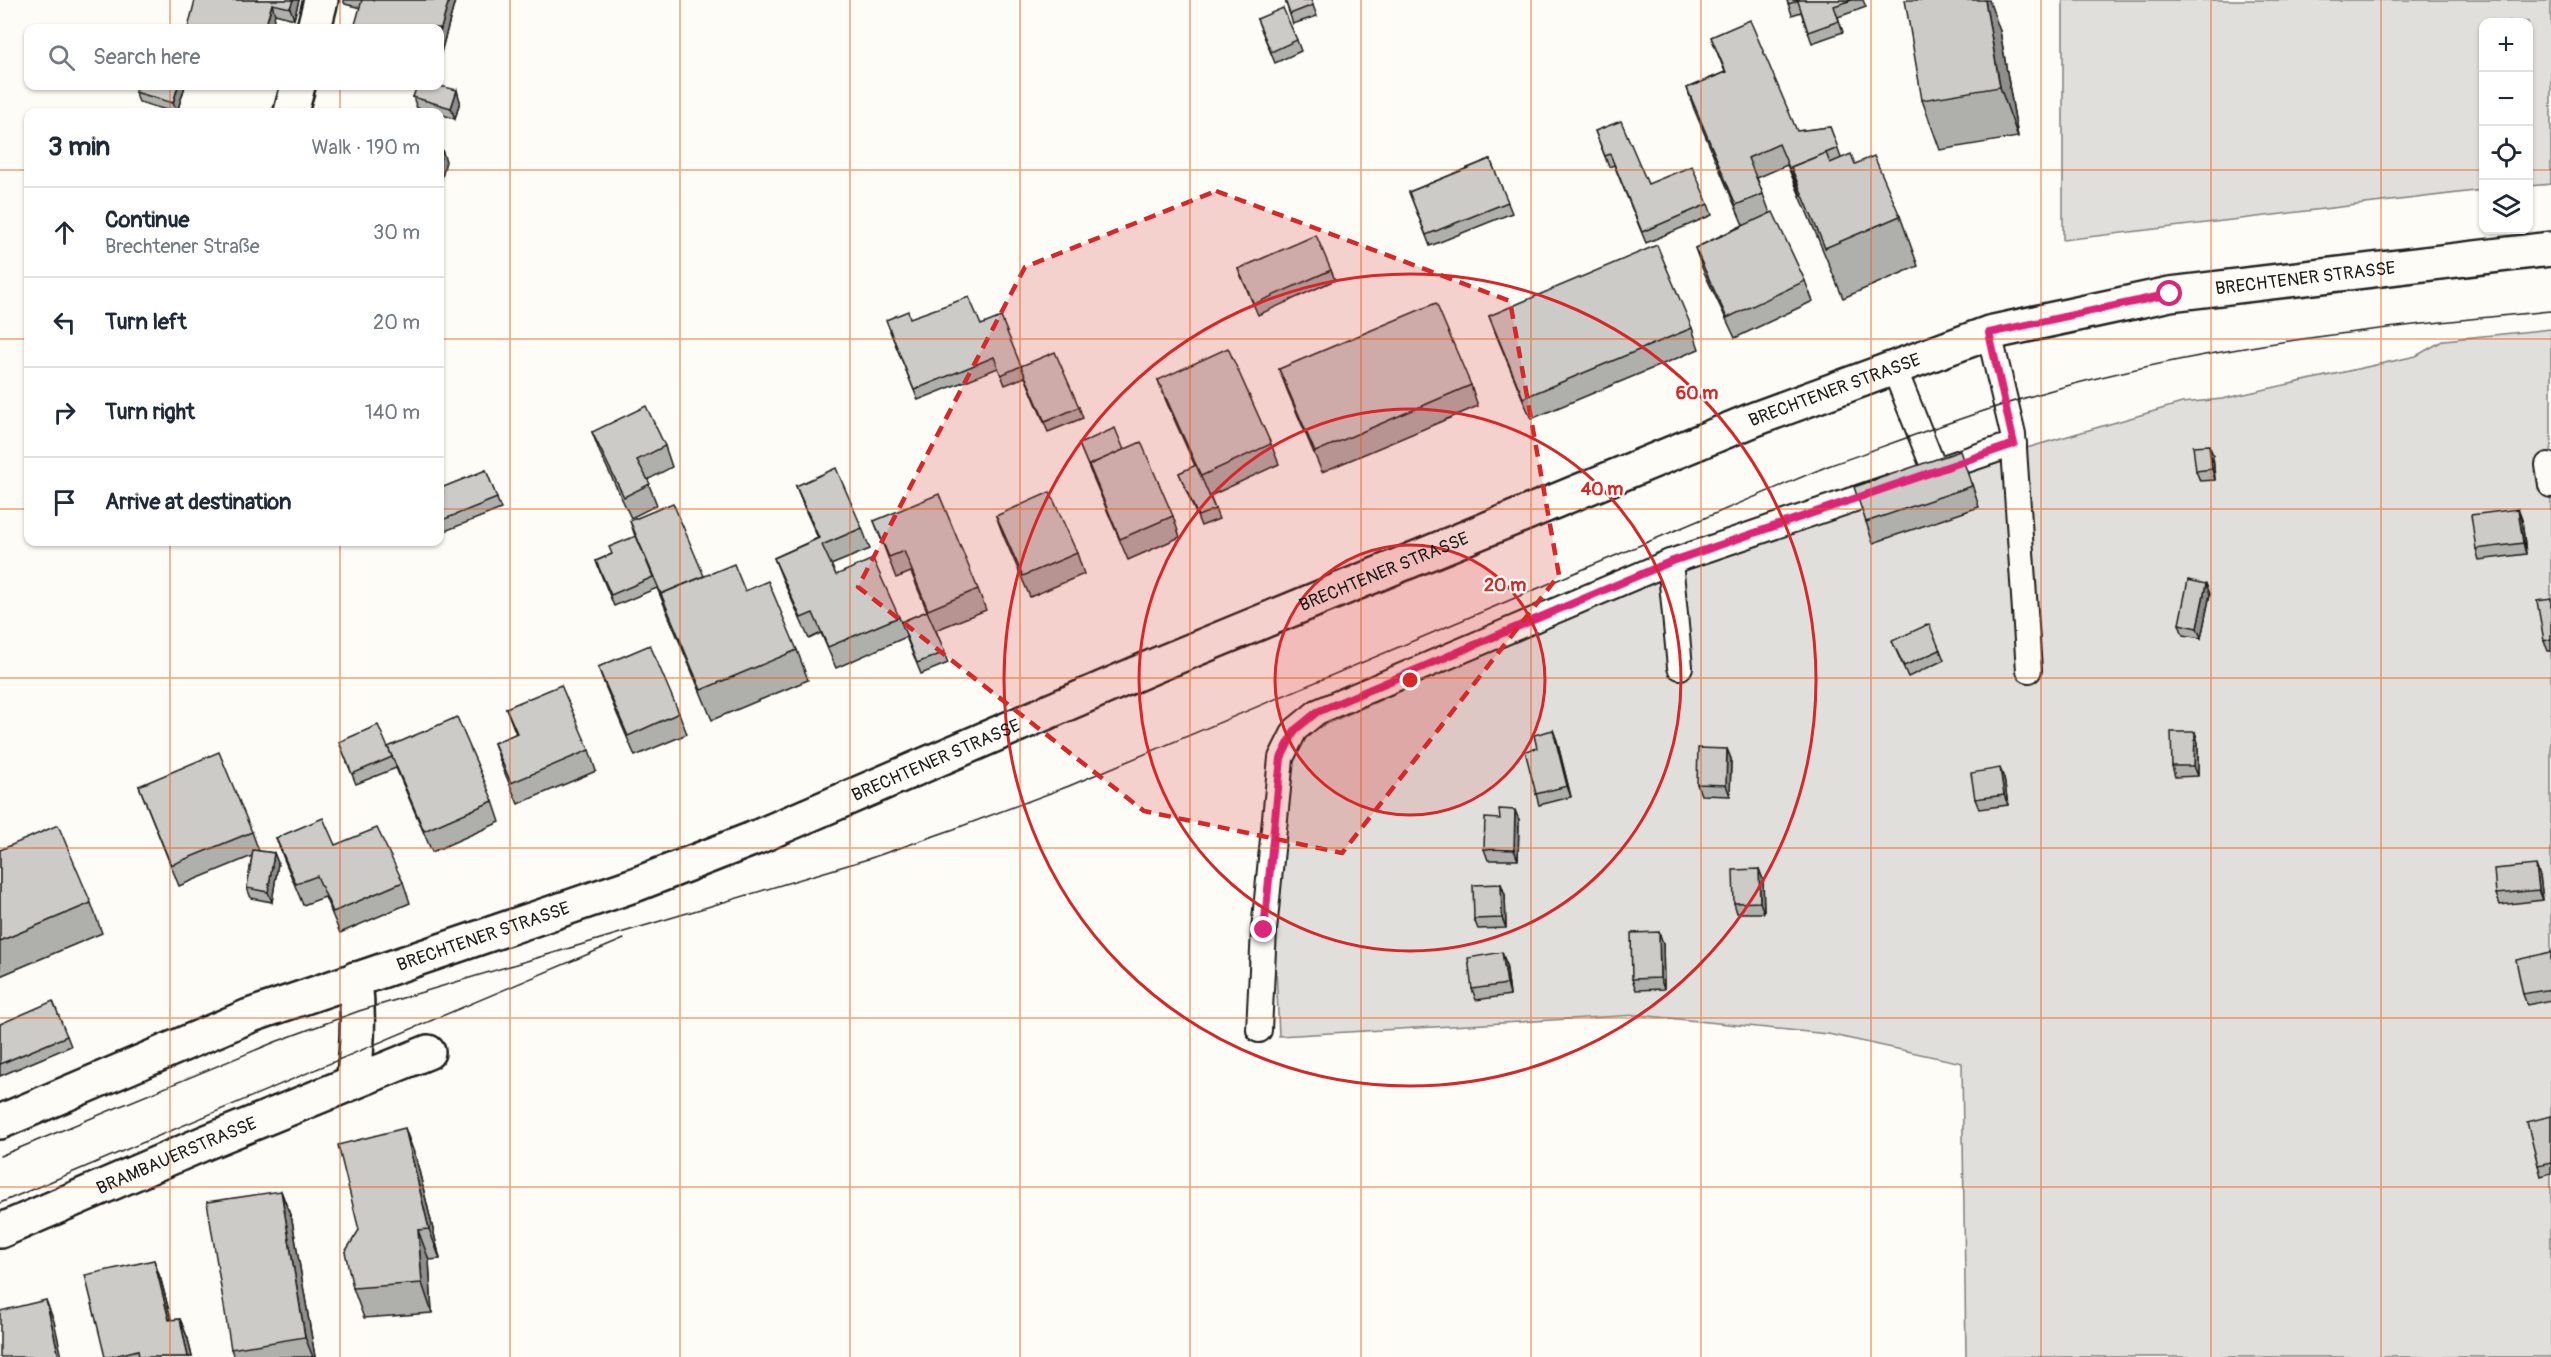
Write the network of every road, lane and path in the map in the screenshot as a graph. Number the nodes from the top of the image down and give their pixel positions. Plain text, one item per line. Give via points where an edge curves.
1 (321, 0) edge
2 (315, 24) edge
3 (297, 90) edge
4 (292, 108) edge
5 (2551, 249) edge
6 (1989, 333) junction
7 (1894, 368) junction
8 (2014, 444) junction
9 (1935, 471) junction
10 (1670, 562) junction
11 (1680, 667) dead end
12 (2029, 670) dead end
13 (355, 979) junction
14 (1259, 1030) dead end
15 (428, 1052) dead end
16 (353, 1082) junction
17 (0, 1122) edge
18 (0, 1231) edge

1 - 2 main road
3 - 4 main road
5 - 6 main road, BRECHTENER STRASSE via 2170,294
6 - 7 main road, BRECHTENER STRASSE
6 - 8 lane
7 - 9 lane
7 - 13 main road, BRECHTENER STRASSE via 1755,419 1158,664 755,838 637,884
8 - 9 lane
8 - 12 lane
9 - 10 lane
10 - 11 lane
10 - 14 lane via 1317,712 1295,730 1281,758 1264,930
13 - 16 main road via 359,1011
13 - 17 main road, BRECHTENER STRASSE via 249,1016
15 - 16 main road, BRAMBAUERSTRASSE
16 - 18 main road, BRAMBAUERSTRASSE

